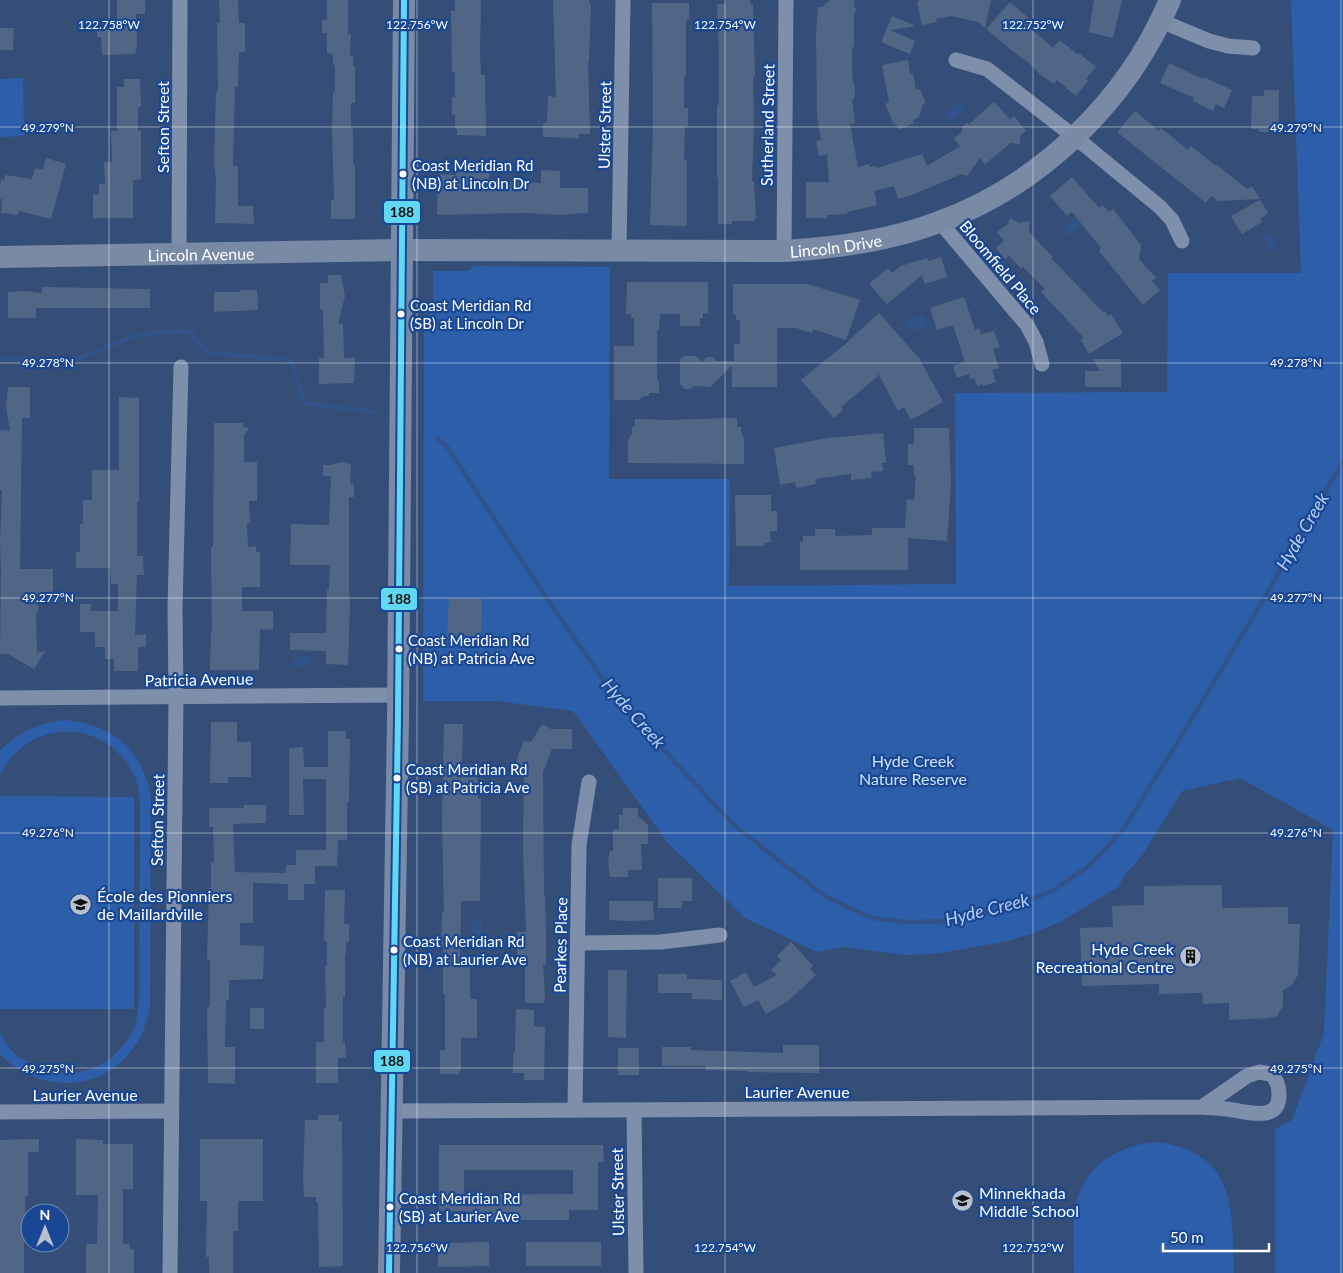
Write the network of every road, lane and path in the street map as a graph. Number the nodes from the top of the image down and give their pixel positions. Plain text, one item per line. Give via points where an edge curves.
1 (180, 0) edge
2 (404, 0) edge
3 (623, 0) edge
4 (786, 0) edge
5 (1170, 0) edge
6 (1161, 21) junction
7 (1253, 48) dead end
8 (956, 60) dead end
9 (1075, 137) junction
10 (940, 222) junction
11 (1182, 241) dead end
12 (402, 250) junction
13 (619, 250) junction
14 (784, 251) junction
15 (179, 253) junction
16 (0, 257) edge
17 (1042, 364) dead end
18 (181, 368) dead end
19 (398, 695) junction
20 (176, 697) junction
21 (0, 698) edge
22 (590, 782) dead end
23 (720, 935) dead end
24 (578, 943) junction
25 (1202, 1107) junction
26 (576, 1110) junction
27 (634, 1110) junction
28 (171, 1111) junction
29 (392, 1111) junction
30 (0, 1112) edge
31 (170, 1273) edge
32 (389, 1273) edge
33 (636, 1273) edge

1 - 15 street, Sefton Street
2 - 12 main road
3 - 13 street, Ulster Street
4 - 14 street, Sutherland Street
5 - 6 main road, Lincoln Drive
6 - 7 street via 1228,46
6 - 9 main road, Lincoln Drive via 1118,90
8 - 9 street via 987,69
9 - 10 main road, Lincoln Drive via 1000,193
9 - 11 street via 1160,207 1172,220
10 - 14 main road, Lincoln Drive via 905,234 850,246
10 - 17 street, Bloomfield Place via 1027,325
12 - 13 main road, Lincoln Drive
12 - 15 main road, Lincoln Avenue
12 - 19 main road
13 - 14 main road, Lincoln Drive
15 - 16 main road, Lincoln Avenue
18 - 20 street, Sefton Street
19 - 20 street, Patricia Avenue
19 - 29 main road
20 - 21 street, Patricia Avenue
20 - 28 street, Sefton Street
22 - 24 street, Pearkes Place via 579,845
23 - 24 street via 661,942
24 - 26 street, Pearkes Place
25 - 25 street, Laurier Avenue via 1264,1114 1278,1104 1279,1088 1271,1074 1259,1072 1247,1076
25 - 27 street, Laurier Avenue
26 - 27 street, Laurier Avenue
26 - 29 street, Laurier Avenue
27 - 33 street, Ulster Street
28 - 30 street, Laurier Avenue
28 - 31 street, Sefton Street
29 - 32 main road

